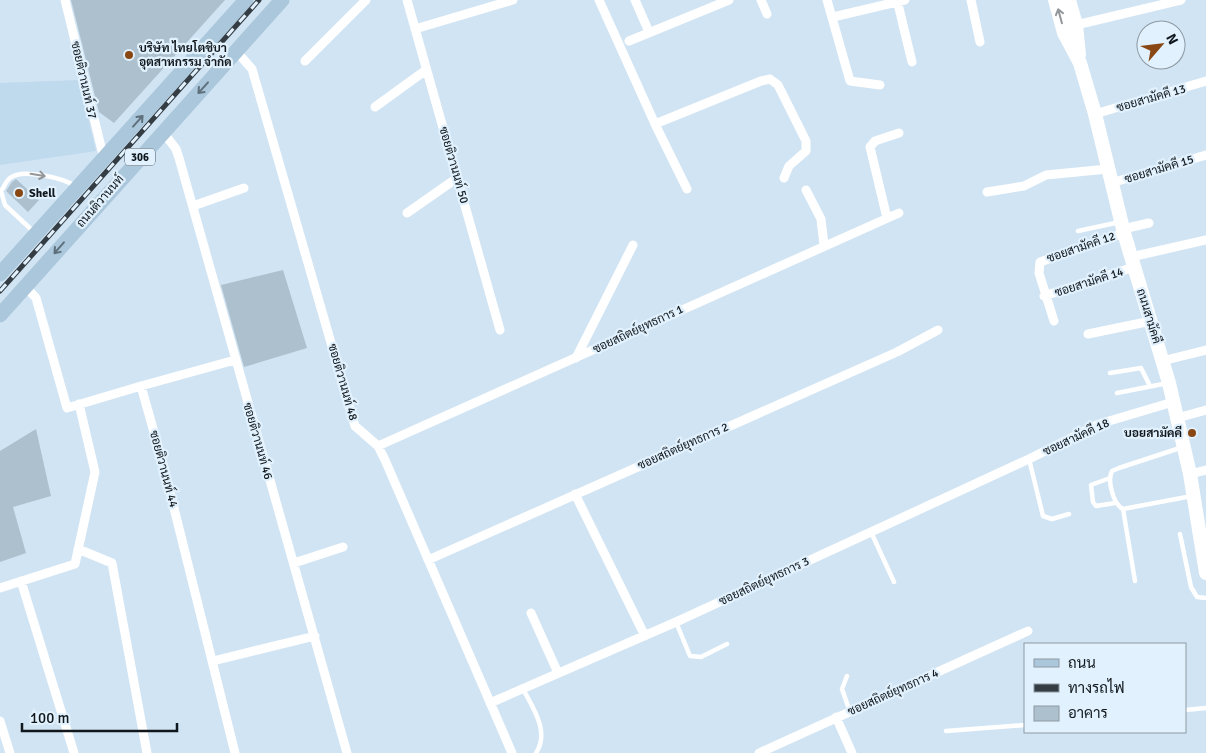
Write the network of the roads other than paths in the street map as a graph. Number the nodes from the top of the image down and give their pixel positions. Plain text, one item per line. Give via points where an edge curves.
1 (65, 0) edge
2 (246, 0) edge
3 (282, 0) edge
4 (366, 0) edge
5 (407, 0) edge
6 (512, 0) edge
7 (599, 0) edge
8 (635, 0) edge
9 (700, 0) edge
10 (729, 0) edge
11 (761, 0) edge
12 (827, 0) edge
13 (971, 0) edge
14 (1055, 0) edge
15 (1069, 0) edge
16 (1180, 0) edge
17 (900, 1) edge
18 (704, 9) junction
19 (767, 14) dead end
20 (833, 17) junction
21 (1076, 25) junction
22 (415, 29) junction
23 (649, 32) junction
24 (629, 40) dead end
25 (980, 42) dead end
26 (236, 51) junction
27 (305, 61) dead end
28 (912, 62) dead end
29 (1080, 63) junction
30 (426, 70) junction
31 (1206, 81) edge
32 (880, 85) dead end
33 (375, 108) dead end
34 (1095, 114) junction
35 (655, 124) junction
36 (163, 132) junction
37 (899, 133) dead end
38 (120, 140) junction
39 (1206, 155) edge
40 (139, 158) junction
41 (104, 159) junction
42 (1108, 169) junction
43 (457, 178) junction
44 (784, 178) dead end
45 (1112, 184) junction
46 (78, 188) junction
47 (244, 188) dead end
48 (687, 189) dead end
49 (806, 190) dead end
50 (987, 192) dead end
51 (3, 206) edge
52 (193, 206) junction
53 (407, 213) dead end
54 (899, 213) dead end
55 (887, 218) junction
56 (1150, 223) dead end
57 (1123, 228) junction
58 (1078, 231) dead end
59 (36, 234) junction
60 (1206, 240) edge
61 (633, 245) dead end
62 (824, 245) junction
63 (1132, 262) junction
64 (0, 274) edge
65 (25, 286) junction
66 (1044, 296) junction
67 (0, 315) edge
68 (1054, 321) dead end
69 (1151, 321) junction
70 (500, 330) dead end
71 (938, 330) dead end
72 (1088, 334) dead end
73 (1206, 350) edge
74 (576, 358) junction
75 (235, 360) junction
76 (1162, 361) junction
77 (1110, 373) dead end
78 (1169, 383) junction
79 (141, 386) junction
80 (1150, 386) junction
81 (1117, 393) dead end
82 (1173, 402) junction
83 (79, 404) junction
84 (1206, 410) edge
85 (1177, 418) junction
86 (378, 446) junction
87 (1184, 447) junction
88 (1032, 457) junction
89 (1206, 470) edge
90 (1190, 474) junction
91 (1110, 478) junction
92 (575, 494) junction
93 (1193, 496) junction
94 (1116, 503) junction
95 (1122, 509) junction
96 (1069, 514) dead end
97 (1202, 523) edge
98 (871, 532) junction
99 (1180, 534) dead end
100 (343, 547) dead end
101 (78, 549) junction
102 (428, 560) junction
103 (294, 563) junction
104 (1206, 572) edge
105 (22, 581) junction
106 (1135, 581) dead end
107 (894, 582) dead end
108 (0, 588) edge
109 (1206, 598) edge
110 (531, 613) dead end
111 (676, 622) junction
112 (1028, 631) dead end
113 (315, 636) junction
114 (645, 636) junction
115 (728, 644) dead end
116 (213, 661) junction
117 (558, 673) junction
118 (847, 676) dead end
119 (523, 688) junction
120 (490, 703) junction
121 (1206, 708) edge
122 (1186, 710) edge
123 (850, 712) junction
124 (836, 717) junction
125 (0, 721) edge
126 (1024, 725) edge
127 (946, 731) dead end
128 (10, 753) edge
129 (74, 753) edge
130 (147, 753) edge
131 (235, 753) edge
132 (347, 753) edge
133 (512, 753) edge
134 (536, 753) edge
135 (759, 753) edge
136 (852, 753) edge

1 - 41 street, ซอยติวานนท์ 37
38 -> 2 main road, ถนนติวานนท์ / 306
3 - 26 main road, ถนนติวานนท์ / 306
4 - 27 street
5 - 22 street, ซอยติวานนท์ 50
6 - 22 street
7 - 35 street
8 - 23 street
9 - 18 street
10 - 18 street
11 - 19 street
12 - 20 street
13 - 25 street
29 -> 14 main road, ถนนสามัคคี via 1064,33
15 - 21 main road, ถนนสามัคคี
16 - 21 street
17 - 20 street
17 - 28 street
18 - 23 street
20 - 32 street via 850,81
21 - 29 main road, ถนนสามัคคี
22 - 30 street, ซอยติวานนท์ 50
23 - 24 street
26 -> 36 main road, ถนนติวานนท์ / 306
26 - 86 street, ซอยติวานนท์ 48 via 252,69 355,426
29 - 34 main road, ถนนสามัคคี
30 - 33 street
30 - 43 street, ซอยติวานนท์ 50
31 - 34 street, ซอยสามัคคี 13
34 - 42 main road, ถนนสามัคคี
35 - 44 street via 770,80 778,85 806,141 806,151 789,166
35 - 48 street
36 - 40 main road, ถนนติวานนท์ / 306
36 - 52 street, ซอยติวานนท์ 46 via 176,149
37 - 55 street via 874,141 870,147
38 - 40 main road
38 - 41 main road, ถนนติวานนท์ / 306
39 - 45 street, ซอยสามัคคี 15
40 -> 65 main road, ถนนติวานนท์ / 306
41 - 46 main road, ถนนติวานนท์ / 306
42 - 45 main road, ถนนสามัคคี
42 - 50 street via 1046,175 1024,186
43 - 53 street
43 - 70 street, ซอยติวานนท์ 50
45 - 57 main road, ถนนสามัคคี
51 -> 46 lane via 2,191 9,178 23,172 57,178
46 - 59 main road, ถนนติวานนท์ / 306
47 - 52 street
49 - 62 street via 821,219
51 - 59 lane
52 - 75 street, ซอยติวานนท์ 46
54 - 55 street, ซอยสถิตย์ยุทธการ 1
55 - 62 street, ซอยสถิตย์ยุทธการ 1
56 - 57 street
57 - 58 lane
57 - 63 main road, ถนนสามัคคี
57 - 66 street, ซอยสามัคคี 12 via 1040,262
59 - 64 main road, ถนนติวานนท์ / 306
60 - 63 street, ซอยสามัคคี 14
61 - 74 street
62 - 74 street, ซอยสถิตย์ยุทธการ 1
63 - 66 street, ซอยสามัคคี 14
63 - 69 main road, ถนนสามัคคี
65 - 67 main road, ถนนติวานนท์ / 306
65 - 83 street via 36,298 67,408
66 - 68 street, ซอยสามัคคี 12
69 - 72 street
69 - 76 main road, ถนนสามัคคี
71 - 92 street, ซอยสถิตย์ยุทธการ 2 via 897,352
73 - 76 street
74 - 86 street, ซอยสถิตย์ยุทธการ 1
75 - 79 street
75 - 103 street, ซอยติวานนท์ 46
76 - 78 main road, ถนนสามัคคี
77 - 80 lane via 1141,368
78 - 80 lane
78 - 82 main road, ถนนสามัคคี
79 - 83 street
79 - 116 street, ซอยติวานนท์ 44
80 - 81 lane
82 - 85 main road, ถนนสามัคคี
82 - 88 street, ซอยสามัคคี 18 via 1105,422
83 - 101 street via 95,472
84 - 85 street
85 - 87 main road, ถนนสามัคคี
86 - 102 street, ซอยติวานนท์ 48
87 - 90 main road, ถนนสามัคคี
87 - 91 lane via 1119,468 1112,472
88 - 96 lane via 1043,516 1052,519
88 - 98 street, ซอยสถิตย์ยุทธการ 3
89 - 90 street
90 - 93 main road, ถนนสามัคคี
91 - 94 lane
91 - 94 lane via 1091,485 1093,502 1100,507
92 - 102 street, ซอยสถิตย์ยุทธการ 2
92 - 114 street
93 - 95 lane
93 - 97 main road, ถนนสามัคคี
94 - 95 lane
95 - 106 lane
97 - 104 main road, ถนนสามัคคี
98 - 107 lane
98 - 111 street, ซอยสถิตย์ยุทธการ 3
99 - 109 lane via 1191,587 1197,597
100 - 103 street
101 - 105 street via 75,564
101 - 130 street via 112,563
102 - 120 street, ซอยติวานนท์ 48
103 - 113 street, ซอยติวานนท์ 46
105 - 108 street
105 - 129 street
110 - 117 street
111 - 114 street, ซอยสถิตย์ยุทธการ 3
111 - 115 lane via 690,656 701,657
112 - 123 street, ซอยสถิตย์ยุทธการ 4
113 - 116 street
113 - 132 street, ซอยติวานนท์ 46
114 - 117 street, ซอยสถิตย์ยุทธการ 3
116 - 131 street, ซอยติวานนท์ 44
117 - 119 street, ซอยสถิตย์ยุทธการ 3
118 - 123 lane via 842,689
119 - 120 street, ซอยสถิตย์ยุทธการ 3
119 - 134 lane via 541,725
120 - 133 street, ซอยติวานนท์ 48
121 - 122 lane
123 - 124 street, ซอยสถิตย์ยุทธการ 4
124 - 135 street, ซอยสถิตย์ยุทธการ 4
124 - 136 street
125 - 128 street
126 - 127 lane

